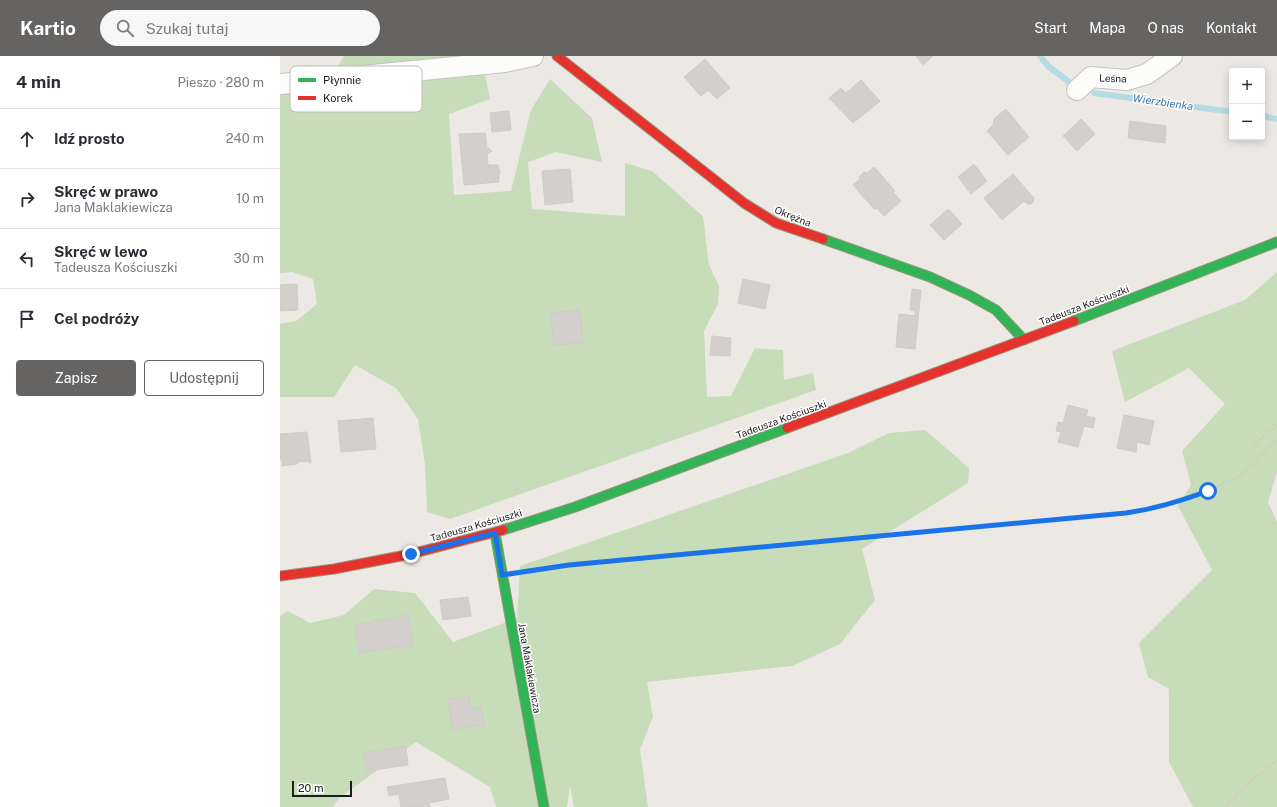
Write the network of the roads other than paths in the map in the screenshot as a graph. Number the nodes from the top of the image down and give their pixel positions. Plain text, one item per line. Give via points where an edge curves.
1 (533, 56) edge
2 (557, 56) edge
3 (1172, 56) edge
4 (422, 70) edge
5 (290, 83) edge
6 (280, 84) edge
7 (1077, 90) dead end
8 (1277, 242) edge
9 (1024, 340) junction
10 (495, 533) junction
11 (280, 576) edge
12 (544, 807) edge

1 - 4 street via 505,62
2 - 9 main road, Okrężna via 686,158 776,223 930,277 962,292 996,310
3 - 7 street, Leśna via 1146,74 1127,80 1091,77
5 - 6 street
8 - 9 main road, Tadeusza Kościuszki
9 - 10 main road, Tadeusza Kościuszki via 575,507
10 - 11 main road, Tadeusza Kościuszki via 411,554 334,569
10 - 12 main road, Jana Maklakiewicza

